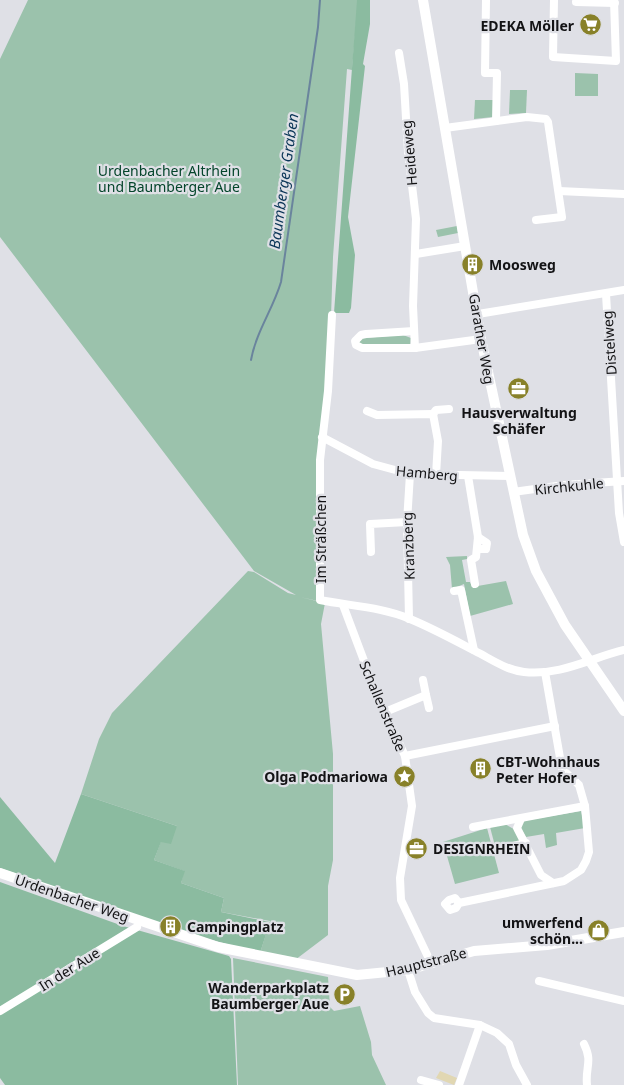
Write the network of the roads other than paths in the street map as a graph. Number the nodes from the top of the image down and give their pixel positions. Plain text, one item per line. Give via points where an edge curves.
1 (423, 0) edge
2 (486, 0) edge
3 (554, 0) edge
4 (576, 2) dead end
5 (614, 2) edge
6 (615, 37) junction
7 (624, 37) edge
8 (399, 53) dead end
9 (496, 121) junction
10 (445, 128) junction
11 (559, 192) junction
12 (624, 194) edge
13 (536, 220) dead end
14 (465, 246) junction
15 (416, 254) junction
16 (624, 290) edge
17 (606, 294) junction
18 (478, 314) junction
19 (332, 315) dead end
20 (414, 331) junction
21 (481, 339) junction
22 (415, 348) junction
23 (449, 409) dead end
24 (367, 411) dead end
25 (433, 414) junction
26 (322, 437) junction
27 (410, 474) junction
28 (436, 475) junction
29 (468, 476) junction
30 (510, 476) junction
31 (621, 481) edge
32 (513, 492) junction
33 (407, 522) junction
34 (624, 533) edge
35 (624, 542) edge
36 (371, 552) dead end
37 (475, 584) dead end
38 (454, 591) dead end
39 (343, 605) junction
40 (360, 608) junction
41 (409, 618) junction
42 (350, 622) junction
43 (474, 650) junction
44 (624, 650) edge
45 (589, 662) junction
46 (545, 672) junction
47 (423, 680) dead end
48 (426, 695) junction
49 (429, 708) dead end
50 (624, 711) edge
51 (386, 712) junction
52 (556, 726) junction
53 (405, 756) junction
54 (585, 806) junction
55 (521, 819) junction
56 (506, 822) junction
57 (472, 827) dead end
58 (517, 828) junction
59 (526, 842) junction
60 (508, 847) dead end
61 (0, 873) edge
62 (541, 876) junction
63 (553, 884) junction
64 (539, 887) junction
65 (459, 904) dead end
66 (140, 925) junction
67 (624, 932) edge
68 (431, 963) junction
69 (408, 970) junction
70 (539, 982) dead end
71 (624, 1001) edge
72 (0, 1011) edge
73 (480, 1024) junction
74 (584, 1044) dead end
75 (421, 1080) dead end
76 (439, 1085) edge
77 (459, 1085) edge
78 (527, 1085) edge
79 (587, 1085) edge

1 - 10 street, Garather Weg
2 - 9 street via 486,73 497,73
3 - 6 street via 553,57 616,61
4 - 5 street
5 - 6 street
6 - 7 street
8 - 15 street, Heideweg via 416,219
9 - 10 street
9 - 11 street via 538,117 548,122
10 - 14 street, Garather Weg
11 - 12 street
11 - 13 street via 562,217
14 - 15 street
14 - 18 street, Garather Weg
15 - 20 street, Heideweg
16 - 17 street
17 - 18 street
17 - 31 street, Distelweg
18 - 21 street, Garather Weg
19 - 26 street, Im Sträßchen
20 - 22 street, Heideweg
20 - 22 street via 360,335 355,341 362,348
21 - 22 street
21 - 30 street, Garather Weg
23 - 25 street via 436,410
24 - 25 street via 376,415
25 - 28 street via 438,441
26 - 27 street, Hamberg via 373,464
26 - 39 street, Im Sträßchen via 320,600
27 - 28 street, Hamberg
27 - 33 street, Kranzberg
28 - 29 street, Hamberg
29 - 30 street, Hamberg
29 - 37 street via 478,537 476,557 471,560
30 - 32 street, Garather Weg
31 - 32 street, Kirchkuhle
31 - 34 street, Distelweg via 619,514
32 - 45 street, Garather Weg via 536,571
33 - 36 street via 370,524
33 - 41 street, Kranzberg
34 - 35 street, Distelweg
38 - 43 street via 461,590
39 - 40 street, Im Sträßchen
39 - 42 street, Schallenstraße
40 - 41 street, Im Sträßchen
40 - 42 street
41 - 43 street, Im Sträßchen
42 - 51 street, Schallenstraße
43 - 46 street, Im Sträßchen via 506,667 524,672
44 - 45 street, Im Sträßchen
45 - 46 street, Im Sträßchen
45 - 50 street, Garather Weg
46 - 52 street
47 - 48 street
48 - 49 street
48 - 51 street
51 - 53 street, Schallenstraße
52 - 53 street
52 - 54 street via 563,771 578,785
53 - 68 street, Schallenstraße via 412,806 400,878 402,900
54 - 55 street
54 - 63 street via 589,852 586,861 573,876
55 - 56 street
55 - 58 street
56 - 57 street
56 - 58 street
58 - 59 street
59 - 60 street
59 - 62 street
61 - 66 street, Urdenbacher Weg
62 - 63 street
62 - 64 street
63 - 64 street
64 - 65 street
66 - 69 street, Hauptstraße via 335,972 368,975
66 - 72 street, In der Aue
67 - 68 street, Hauptstraße via 474,951
68 - 69 street, Hauptstraße
69 - 73 street via 419,1000 434,1018
70 - 71 street
73 - 77 street
73 - 78 street via 509,1044
74 - 79 street via 590,1063
75 - 76 street

